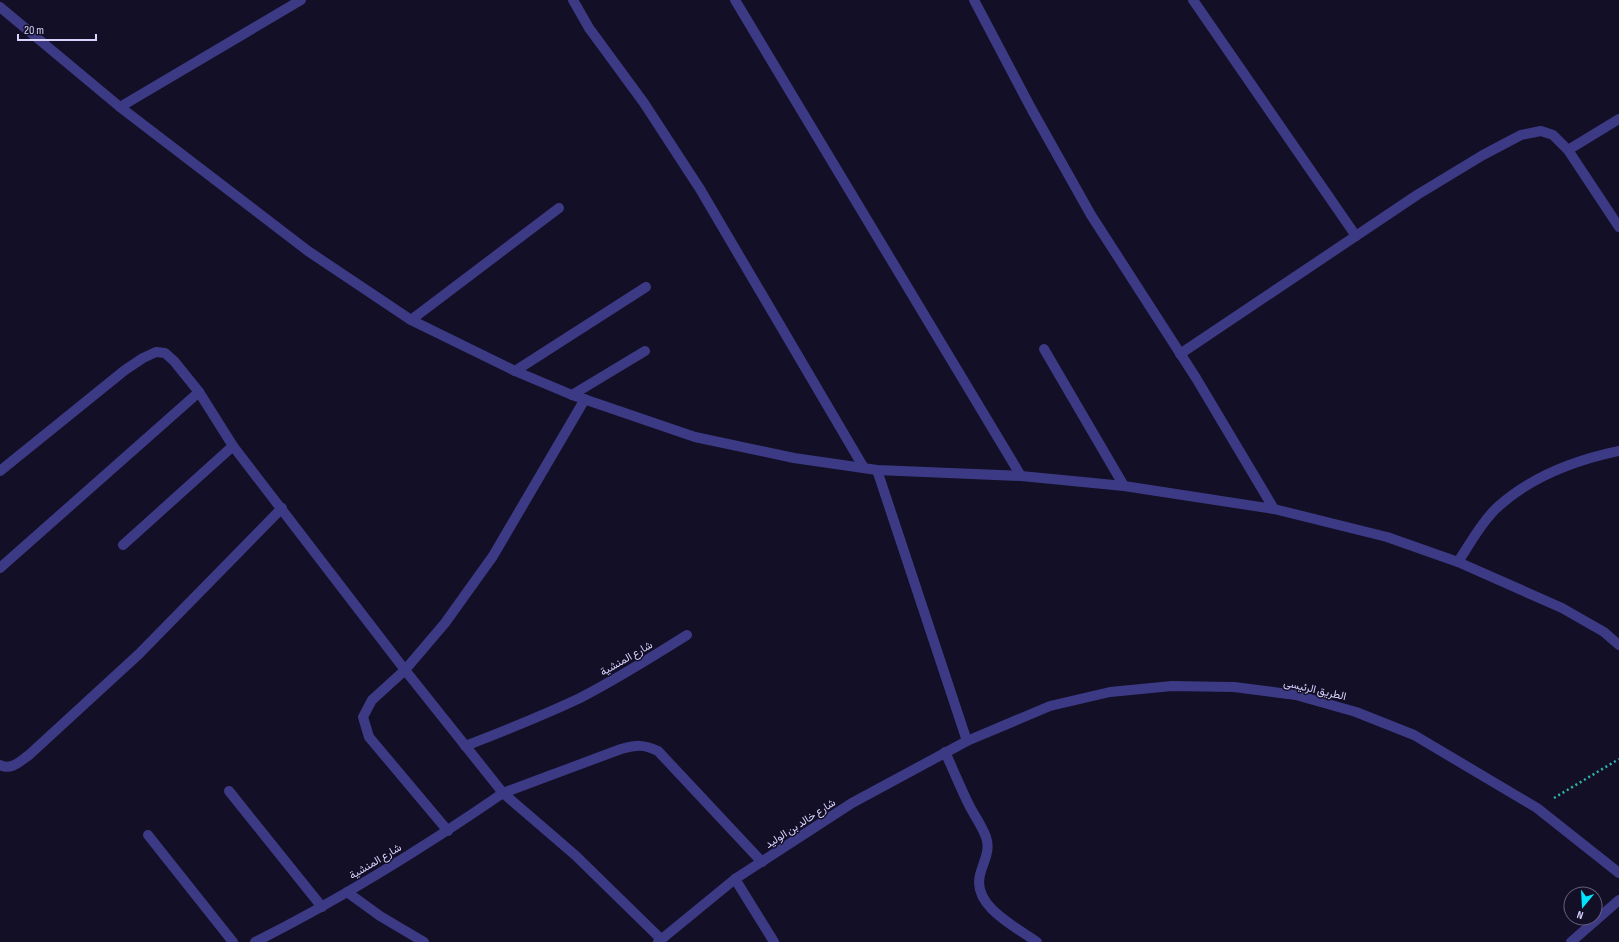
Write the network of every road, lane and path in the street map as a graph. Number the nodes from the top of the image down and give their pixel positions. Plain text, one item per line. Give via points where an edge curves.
1 (300, 0) edge
2 (573, 0) edge
3 (735, 0) edge
4 (974, 0) edge
5 (1193, 0) edge
6 (0, 7) edge
7 (120, 107) junction
8 (1619, 119) edge
9 (1568, 150) junction
10 (559, 208) dead end
11 (1619, 227) edge
12 (1356, 236) junction
13 (646, 287) dead end
14 (411, 320) junction
15 (1044, 349) dead end
16 (645, 351) dead end
17 (1180, 354) junction
18 (515, 371) junction
19 (199, 392) junction
20 (572, 395) junction
21 (585, 399) junction
22 (233, 446) junction
23 (1619, 451) edge
24 (864, 468) junction
25 (0, 470) edge
26 (877, 470) junction
27 (1021, 476) junction
28 (1124, 486) junction
29 (282, 508) junction
30 (1274, 508) junction
31 (123, 545) dead end
32 (1458, 562) junction
33 (0, 568) edge
34 (688, 635) dead end
35 (1619, 645) edge
36 (405, 670) junction
37 (966, 741) junction
38 (465, 746) junction
39 (945, 752) junction
40 (1619, 759) edge
41 (0, 765) edge
42 (229, 791) dead end
43 (503, 793) junction
44 (1537, 808) junction
45 (448, 831) junction
46 (148, 835) dead end
47 (762, 862) junction
48 (1619, 873) edge
49 (735, 879) junction
50 (347, 892) junction
51 (1619, 900) edge
52 (322, 907) junction
53 (660, 941) edge
54 (233, 942) edge
55 (255, 942) edge
56 (424, 942) edge
57 (774, 942) edge
58 (1037, 942) edge
59 (1571, 942) edge

1 - 7 street
2 - 24 street via 589,28 644,103 700,189
3 - 27 street
4 - 17 street via 1091,215
5 - 12 street
6 - 7 street
7 - 14 street via 308,251
8 - 9 street
9 - 11 street
9 - 12 street via 1553,135 1541,131 1521,135 1430,187
10 - 14 street
12 - 17 street
13 - 18 street
14 - 18 street
15 - 28 street
16 - 20 street
17 - 30 street
18 - 20 street
19 - 22 street
19 - 25 street via 174,361 165,353 156,352 125,370
19 - 33 street
20 - 21 street
21 - 24 street via 695,437 794,458
21 - 36 street via 493,556 445,623
22 - 29 street
22 - 31 street
23 - 32 street via 1572,463 1534,480 1499,505
24 - 26 street
26 - 27 street
26 - 37 street
27 - 28 street
28 - 30 street
29 - 36 street
29 - 41 street via 139,654 29,755 13,766
30 - 32 street via 1387,538
32 - 35 street via 1562,608 1604,632
34 - 38 street, شارع المنشية via 580,698 523,724
36 - 38 street
36 - 45 street via 372,700 363,717 369,737
37 - 39 street, شارع خالد بن الوليد
37 - 44 street, الطريق الرئيسى via 1050,706 1110,692 1172,686 1234,686 1296,695 1356,712 1414,735
38 - 43 street
39 - 47 street, شارع خالد بن الوليد via 852,803
39 - 58 street via 986,836 987,858 980,876 983,900 996,913
40 - 44 path
42 - 52 street
43 - 45 street, شارع المنشية
43 - 47 street, شارع المنشية via 621,749 636,745 647,746 658,751
43 - 53 street via 575,855
44 - 48 street, الطريق الرئيسى
45 - 50 street, شارع المنشية
46 - 54 street
47 - 49 street, شارع خالد بن الوليد
49 - 53 street, شارع خالد بن الوليد
49 - 57 street
50 - 52 street, شارع المنشية
50 - 56 street via 380,916
51 - 59 street
52 - 55 street, شارع المنشية

